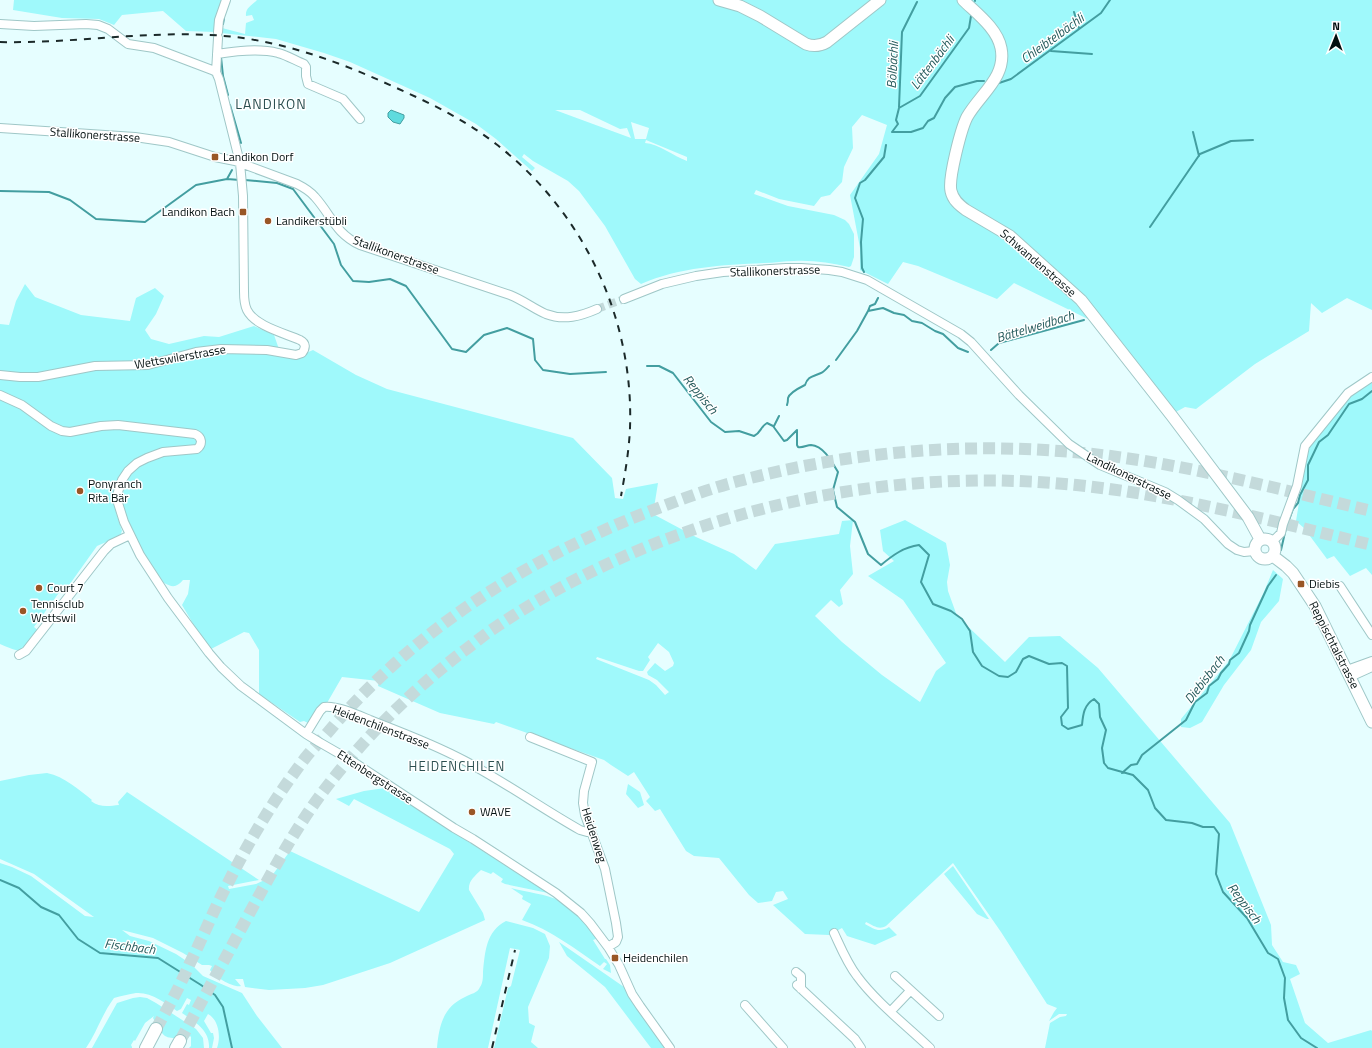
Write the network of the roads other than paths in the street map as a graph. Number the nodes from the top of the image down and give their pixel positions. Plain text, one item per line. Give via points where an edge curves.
1 (226, 0) edge
2 (719, 0) edge
3 (880, 0) edge
4 (963, 0) edge
5 (0, 24) edge
6 (216, 54) junction
7 (216, 72) junction
8 (360, 119) dead end
9 (0, 128) edge
10 (240, 163) junction
11 (624, 299) tunnel mouth
12 (597, 309) tunnel mouth
13 (961, 334) joint
14 (0, 375) edge
15 (1372, 376) edge
16 (0, 395) edge
17 (130, 535) junction
18 (1260, 539) junction
19 (1272, 542) junction
20 (1254, 551) junction
21 (1272, 556) junction
22 (1340, 586) dead end
23 (1372, 635) edge
24 (19, 656) dead end
25 (1372, 661) edge
26 (1372, 667) edge
27 (1349, 674) junction
28 (1372, 722) edge
29 (306, 734) junction
30 (530, 737) dead end
31 (591, 831) junction
32 (834, 933) dead end
33 (608, 947) junction
34 (796, 972) dead end
35 (895, 976) dead end
36 (910, 991) junction
37 (745, 1005) dead end
38 (891, 1011) junction
39 (938, 1016) dead end
40 (156, 1030) tunnel mouth
41 (146, 1048) edge
42 (670, 1048) edge
43 (783, 1048) edge
44 (861, 1048) edge
45 (930, 1048) edge

1 - 6 street via 219,20
2 - 3 main road via 740,6 812,46 827,42
4 - 18 main road, Schwandenstrasse via 994,33 1001,47 1002,58 997,76 971,111 963,128 950,182 954,200 959,206 1014,239 1081,300 1210,466 1248,517
5 - 7 street via 98,25 128,44 154,48
6 - 7 street
6 - 8 street via 235,51 279,53 306,66 308,84 343,99
7 - 10 street
9 - 10 street, Stallikonerstrasse via 150,139 182,145
10 - 12 street, Stallikonerstrasse via 306,189 342,233 360,245 510,295 556,317 581,316
10 - 14 street, Wettswilerstrasse via 246,306 258,321 302,341 305,347 302,353 296,355 268,350 221,349 196,352 148,365 95,366 34,377
11 - 13 street, Stallikonerstrasse via 662,284 696,276 786,268 822,269 867,280
13 - 20 street, Landikonerstrasse via 1069,444 1100,465 1178,500 1204,519 1237,550
15 - 19 street via 1348,393 1305,446 1297,486 1280,533
16 - 17 street, Ettenbergstrasse via 22,405 62,431 118,425 195,434 201,438 197,449 168,451 147,458 132,467 122,480 118,503
17 - 24 street via 111,544 104,551 26,651
17 - 29 street, Ettenbergstrasse via 168,598 221,667 241,686
18 - 19 main road via 1266,538
18 - 20 main road
19 - 21 main road via 1275,550
20 - 21 main road, Reppischtalstrasse via 1263,559
21 - 27 main road, Reppischtalstrasse via 1286,566 1301,584
22 - 23 street
25 - 27 street
26 - 27 street
27 - 28 main road, Reppischtalstrasse
29 - 31 street, Heidenchilenstrasse via 324,707 333,707 360,716 463,760 580,830
29 - 33 street, Ettenbergstrasse via 474,838 556,893 590,923
30 - 31 street, Heidenweg via 592,762 583,803
31 - 33 street, Heidenweg via 605,869 616,923 618,937 616,942
32 - 38 street via 857,977
33 - 42 street, Ettenbergstrasse via 636,1000
34 - 44 street via 801,976 799,987 856,1039
35 - 36 street
36 - 38 street
36 - 39 street
37 - 43 street
38 - 45 street
40 - 41 highway

